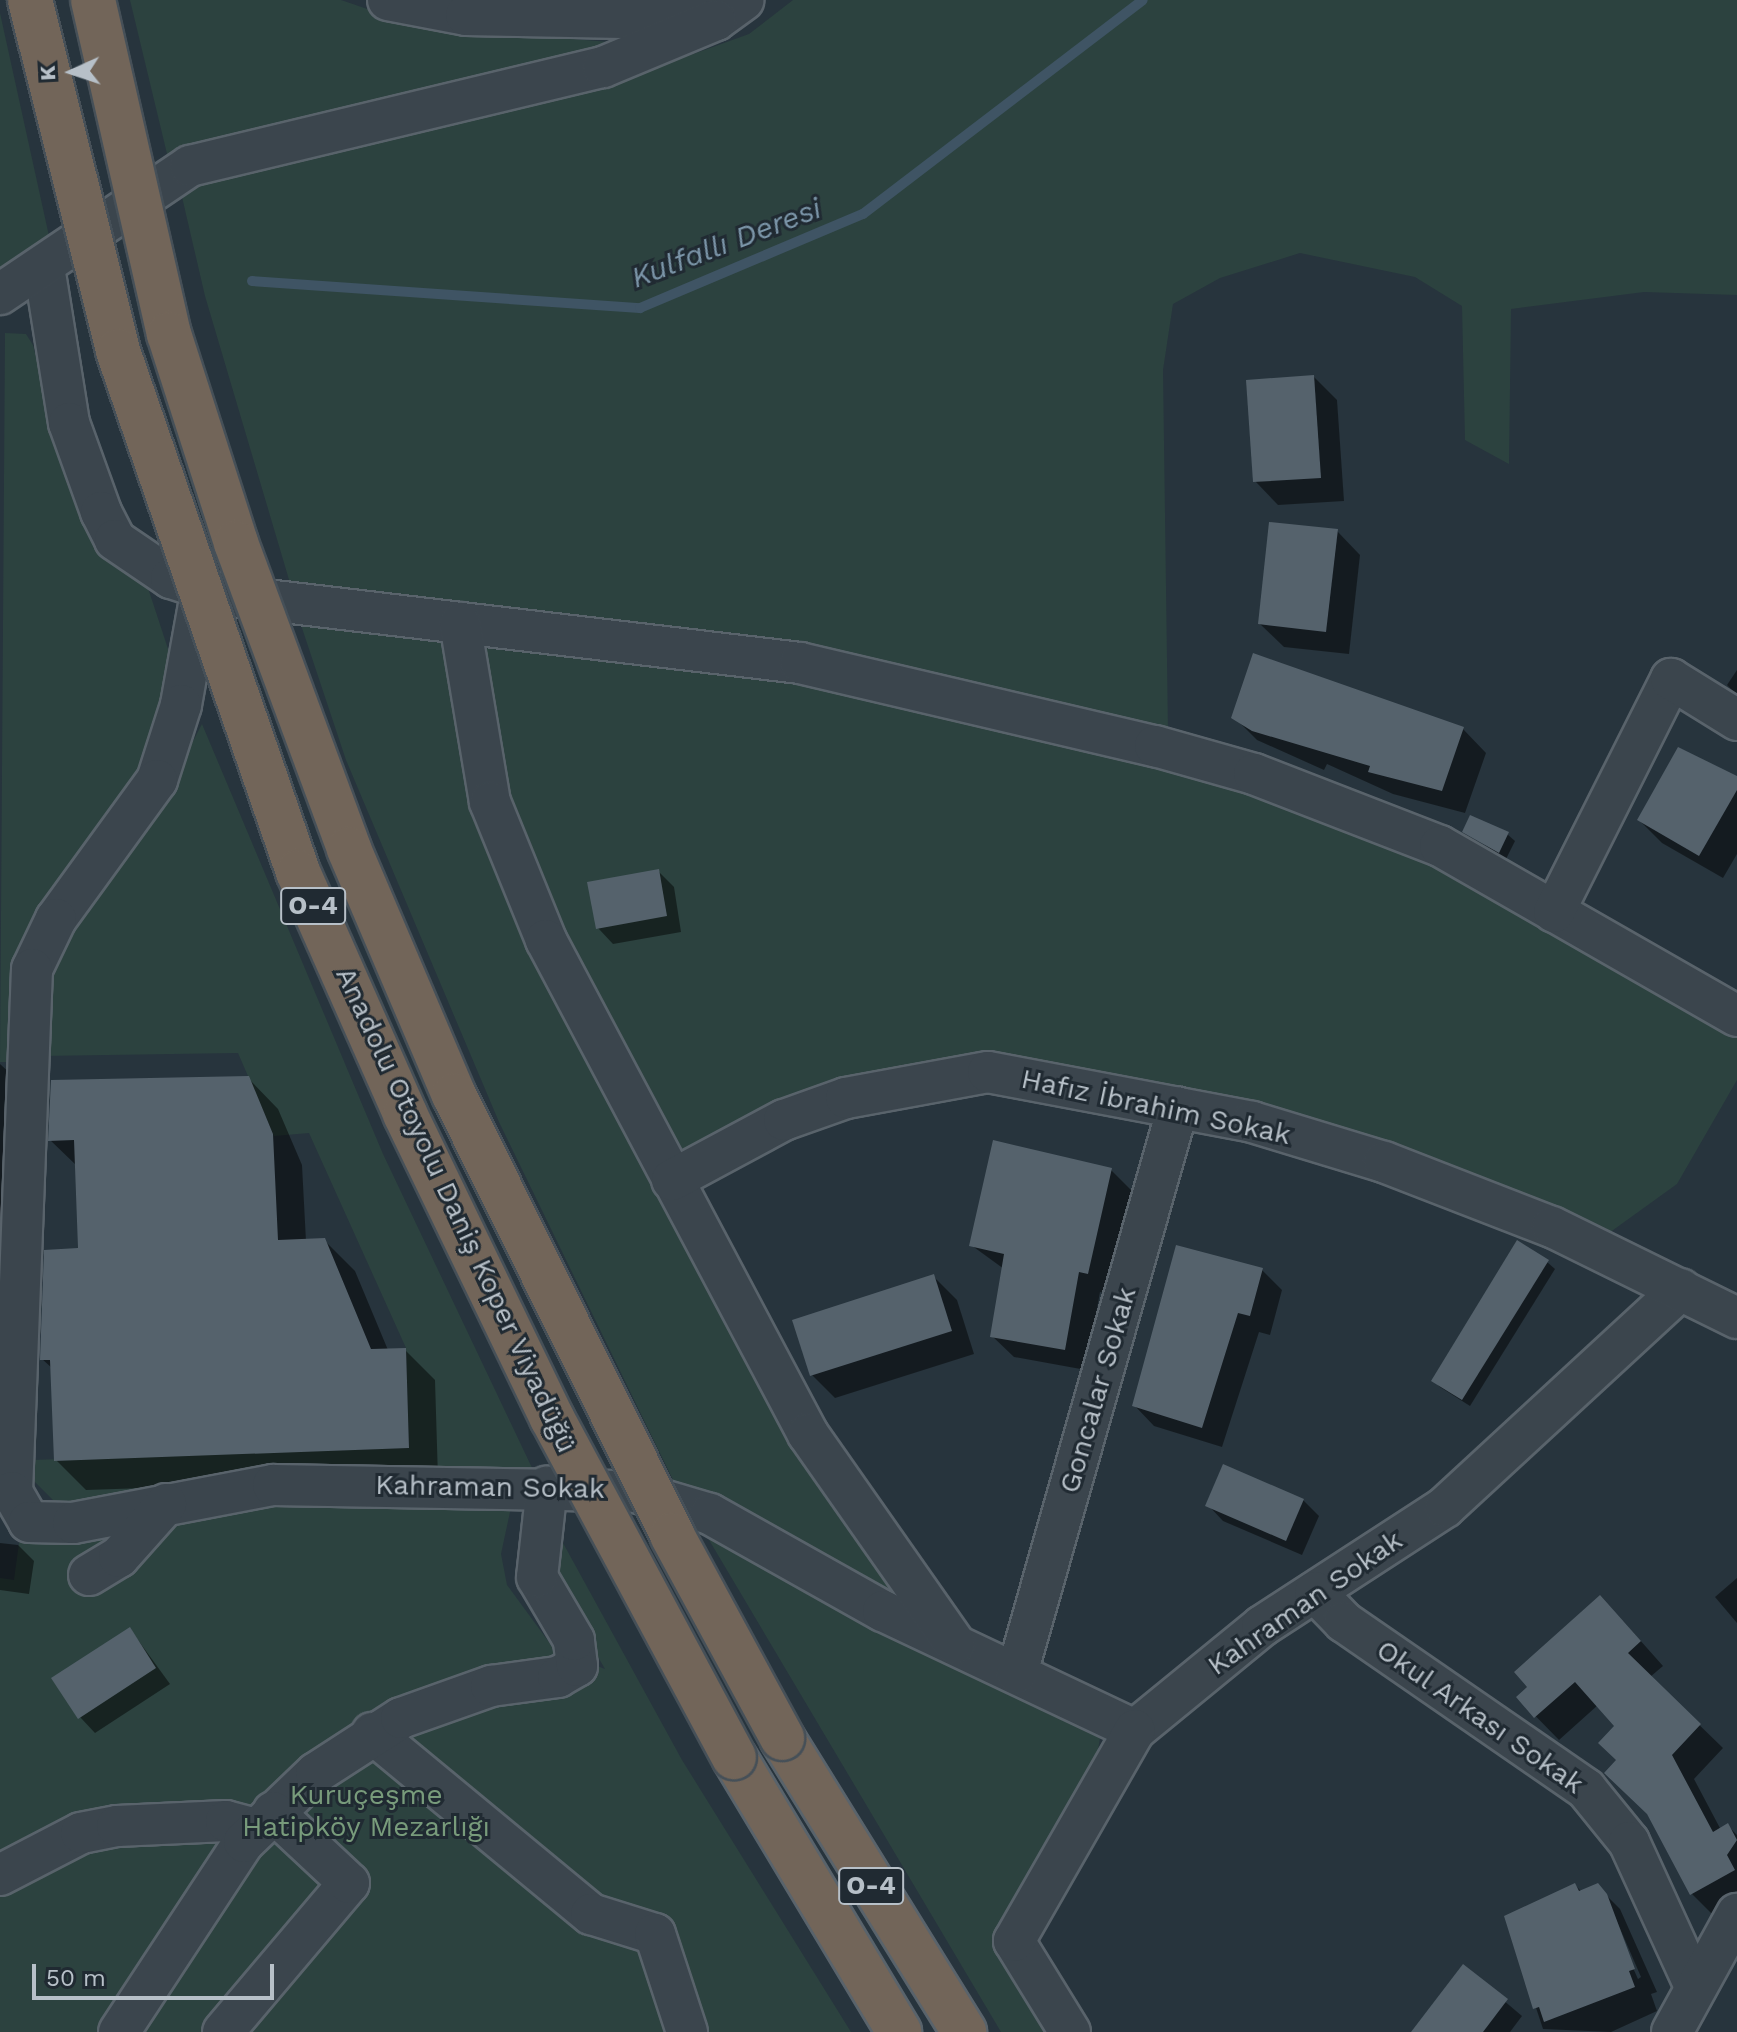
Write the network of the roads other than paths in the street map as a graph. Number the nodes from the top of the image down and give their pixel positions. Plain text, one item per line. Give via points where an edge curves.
1 (30, 0) edge
2 (93, 0) edge
3 (388, 0) edge
4 (730, 10) edge
5 (44, 267) junction
6 (0, 294) edge
7 (202, 588) junction
8 (460, 623) junction
9 (1737, 720) edge
10 (1554, 912) junction
11 (1737, 1016) edge
12 (1178, 1107) junction
13 (672, 1180) junction
14 (1681, 1289) junction
15 (1737, 1318) edge
16 (547, 1487) junction
17 (166, 1504) junction
18 (89, 1575) dead end
19 (1315, 1592) junction
20 (955, 1644) junction
21 (1017, 1673) junction
22 (1135, 1730) junction
23 (372, 1733) junction
24 (264, 1821) junction
25 (0, 1875) edge
26 (1737, 1914) edge
27 (1694, 1984) junction
28 (119, 2032) edge
29 (223, 2032) edge
30 (687, 2032) edge
31 (899, 2032) edge
32 (964, 2032) edge
33 (1070, 2032) edge
34 (1672, 2032) edge

1 - 31 highway, Anadolu Otoyolu Daniş Koper Viyadüğü / O-4, bridge via 123,366 298,872 405,1114 552,1418 734,1757
2 - 32 highway, Anadolu Otoyolu Daniş Koper Viyadüğü / O-4, bridge via 169,334 236,543 349,849 454,1095 672,1535 782,1738
3 - 4 street via 466,15
4 - 5 street via 603,67 190,166
5 - 6 street
5 - 7 street via 69,423 101,512 115,540 138,560
7 - 8 street
7 - 17 street, Kahraman Sokak via 181,705 157,780 56,919 39,948 29,989 12,1492 23,1516 42,1526
8 - 10 street via 800,663 1141,742 1341,805 1440,846
8 - 13 street via 490,802 511,861
9 - 10 street via 1671,679
10 - 11 street
12 - 13 street, Hafız İbrahim Sokak via 988,1072 958,1074 784,1120
12 - 14 street, Hafız İbrahim Sokak via 1384,1162 1552,1227
12 - 21 street, Goncalar Sokak
13 - 20 street via 808,1434
14 - 15 street, Hafız İbrahim Sokak
14 - 19 street, Kahraman Sokak via 1445,1507
16 - 17 street, Kahraman Sokak via 273,1485
16 - 20 street, Kahraman Sokak via 632,1491 710,1514
16 - 23 street via 537,1577 574,1640 577,1666 443,1700
17 - 18 street via 119,1557
19 - 22 street, Kahraman Sokak
19 - 27 street, Okul Arkası Sokak via 1344,1622 1586,1789 1629,1842
20 - 21 street, Kahraman Sokak
21 - 22 street, Kahraman Sokak
22 - 33 street via 1014,1941
23 - 24 street
23 - 30 street via 591,1914 655,1934
24 - 25 street via 117,1826 81,1833
24 - 28 street
24 - 29 street via 349,1883
26 - 27 street
27 - 34 street

